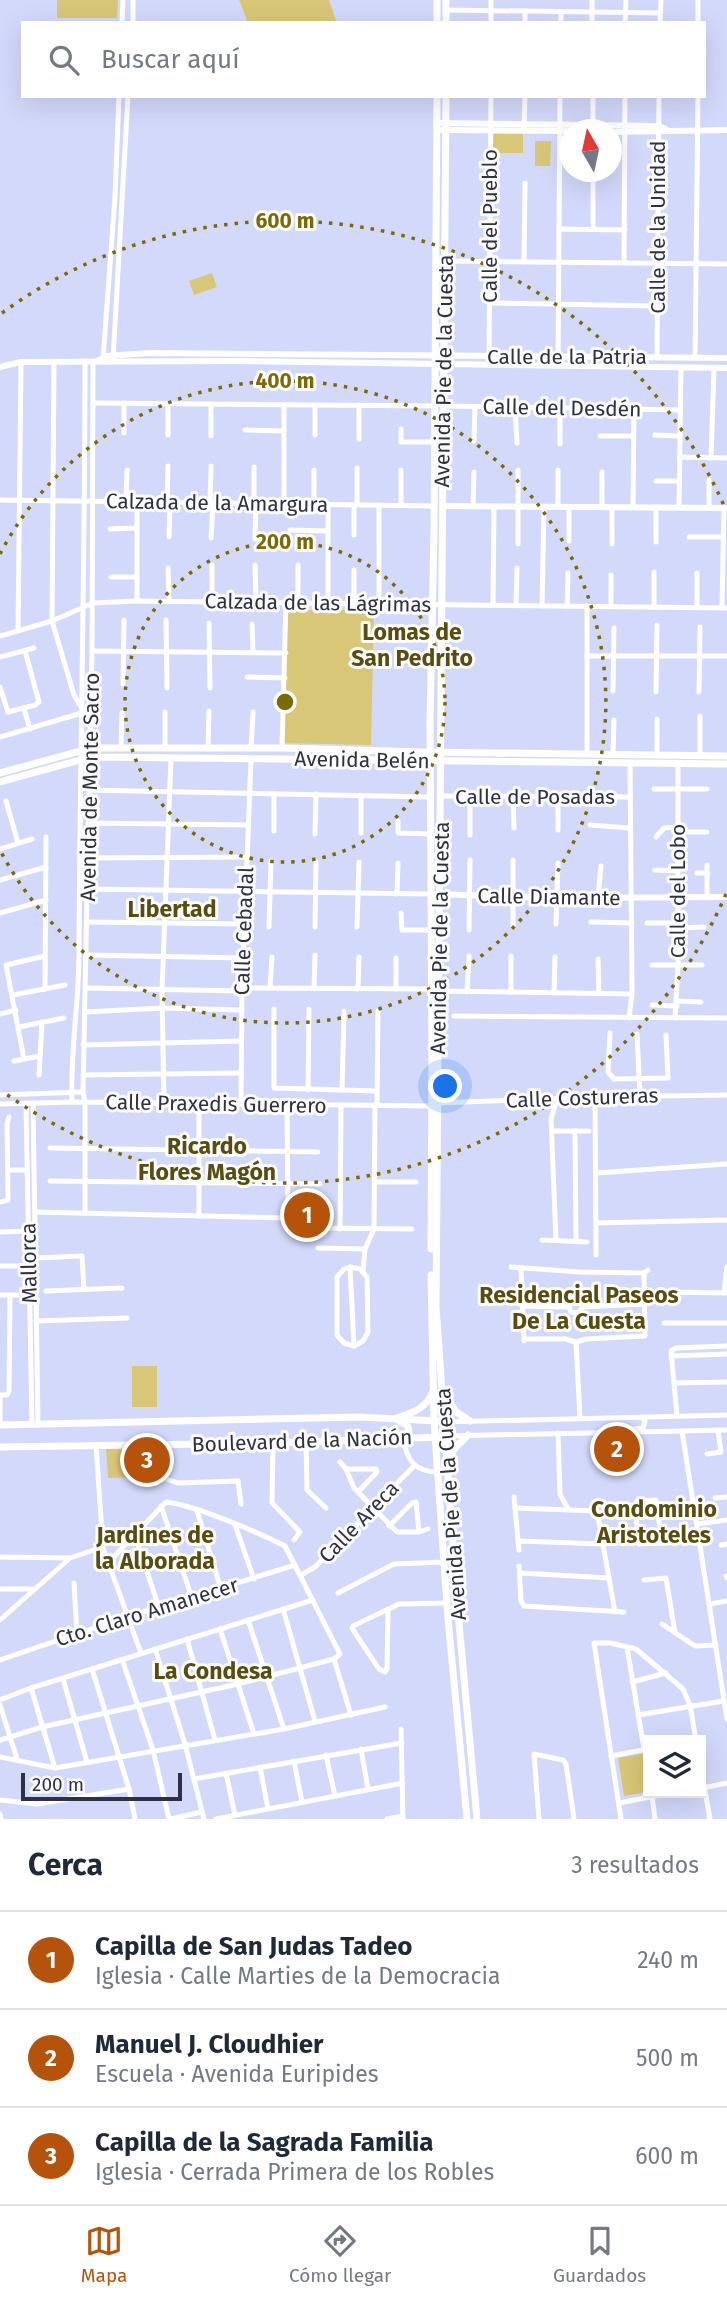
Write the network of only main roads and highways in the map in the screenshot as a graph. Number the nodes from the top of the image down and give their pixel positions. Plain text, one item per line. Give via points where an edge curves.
1 (437, 0) edge
2 (446, 0) edge
3 (437, 21) edge
4 (446, 21) edge
5 (437, 98) edge
6 (446, 98) edge
7 (88, 751) junction
8 (430, 752) junction
9 (441, 752) junction
10 (727, 756) edge
11 (430, 761) junction
12 (441, 761) junction
13 (727, 764) edge
14 (0, 773) edge
15 (0, 782) edge
16 (436, 894) junction
17 (435, 990) junction
18 (435, 1105) junction
19 (434, 1388) junction
20 (443, 1392) junction
21 (389, 1420) junction
22 (470, 1421) road end
23 (439, 1422) junction
24 (0, 1424) edge
25 (468, 1435) road end
26 (440, 1437) junction
27 (355, 1440) junction
28 (0, 1447) edge
29 (447, 1466) junction
30 (467, 1819) edge
31 (477, 1819) edge

1 - 3 main road
2 - 4 main road
5 - 8 main road, Avenida Pie de la Cuesta
6 - 9 main road, Avenida Pie de la Cuesta
7 - 8 main road, Avenida Belén via 282,748
7 - 11 main road, Avenida Belén via 171,758
7 - 14 main road, Avenida Belén
7 - 15 main road, Avenida Belén via 81,758
8 - 9 main road, Avenida Belén
8 - 11 main road, Avenida Pie de la Cuesta
9 - 10 main road, Avenida Belén
9 - 12 main road, Avenida Pie de la Cuesta
11 - 12 main road, Avenida Belén
11 - 16 main road, Avenida Pie de la Cuesta
12 - 13 main road, Avenida Belén
12 - 16 main road, Avenida Pie de la Cuesta
16 - 17 main road, Avenida Pie de la Cuesta
16 - 17 main road, Avenida Pie de la Cuesta via 431,930
17 - 18 main road, Avenida Pie de la Cuesta
18 - 19 main road, Avenida Pie de la Cuesta via 430,1303
18 - 20 main road, Avenida Pie de la Cuesta via 436,1306
19 - 21 main road via 418,1411
19 - 23 main road, Avenida Pie de la Cuesta
20 - 22 main road via 456,1412
20 - 23 main road, Avenida Pie de la Cuesta
21 - 23 main road, Boulevard de la Nación
21 - 24 main road, Boulevard de la Nación
21 - 27 main road via 406,1424 409,1432
23 - 26 main road, Avenida Pie de la Cuesta
25 - 29 main road via 454,1449
26 - 27 main road, Boulevard de la Nación
26 - 29 main road, Avenida Pie de la Cuesta
26 - 30 main road, Avenida Pie de la Cuesta via 444,1562
27 - 28 main road, Boulevard de la Nación
29 - 31 main road, Avenida Pie de la Cuesta

